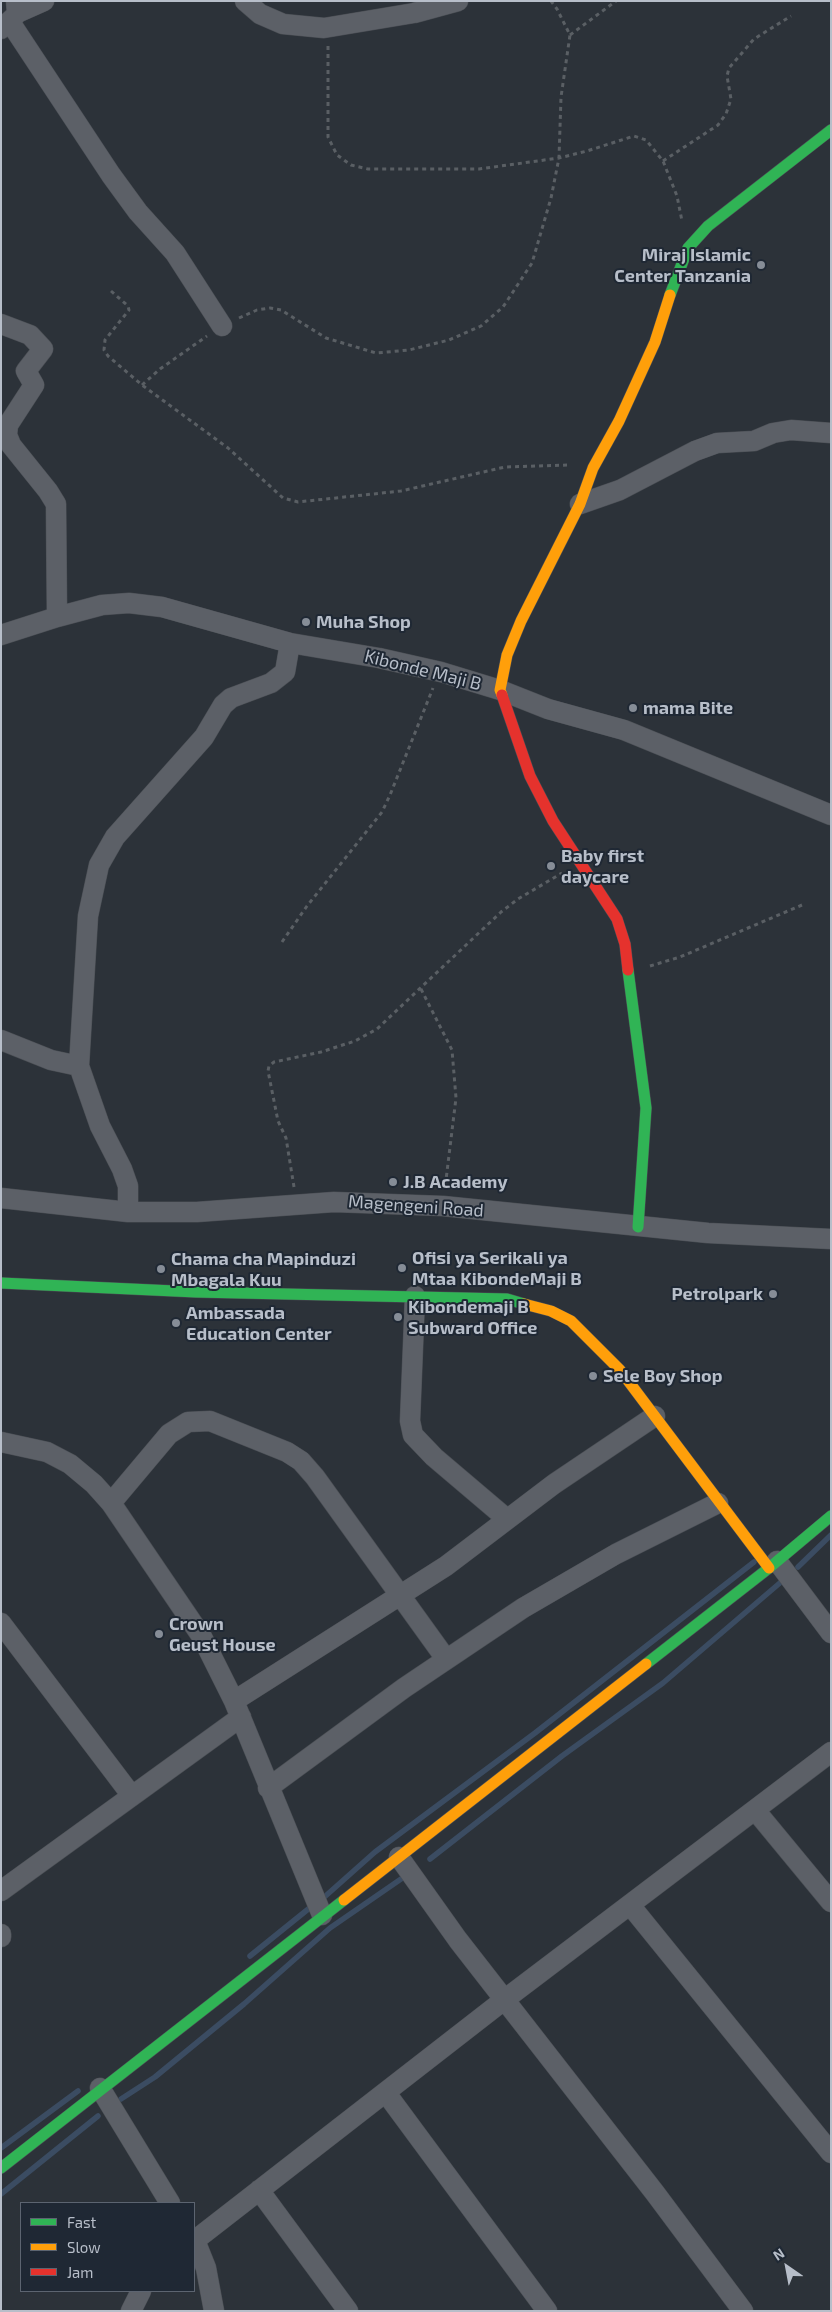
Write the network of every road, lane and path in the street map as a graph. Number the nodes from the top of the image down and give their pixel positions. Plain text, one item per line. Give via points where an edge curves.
1 (44, 1) edge
2 (245, 1) edge
3 (458, 1) edge
4 (551, 1) edge
5 (616, 1) edge
6 (11, 16) edge
7 (791, 16) dead end
8 (324, 28) junction
9 (570, 35) junction
10 (831, 130) edge
11 (559, 158) junction
12 (663, 161) junction
13 (688, 248) junction
14 (111, 291) dead end
15 (1, 324) edge
16 (222, 326) junction
17 (142, 384) junction
18 (831, 433) edge
19 (594, 468) junction
20 (580, 504) junction
21 (57, 616) junction
22 (1, 634) edge
23 (290, 643) junction
24 (441, 672) junction
25 (500, 690) junction
26 (831, 815) edge
27 (580, 862) junction
28 (802, 905) dead end
29 (282, 942) dead end
30 (629, 968) junction
31 (421, 989) junction
32 (1, 1040) edge
33 (78, 1066) junction
34 (1, 1198) edge
35 (296, 1203) junction
36 (443, 1206) junction
37 (128, 1212) junction
38 (638, 1227) junction
39 (831, 1239) edge
40 (1, 1283) edge
41 (415, 1296) junction
42 (655, 1416) junction
43 (1, 1442) edge
44 (111, 1503) junction
45 (718, 1503) junction
46 (831, 1516) edge
47 (507, 1519) junction
48 (773, 1564) junction
49 (401, 1595) junction
50 (1, 1622) edge
51 (831, 1632) edge
52 (446, 1659) junction
53 (237, 1709) junction
54 (831, 1752) edge
55 (268, 1788) junction
56 (132, 1796) junction
57 (755, 1810) junction
58 (398, 1857) junction
59 (1, 1891) edge
60 (831, 1902) edge
61 (630, 1905) junction
62 (322, 1915) junction
63 (504, 2000) junction
64 (100, 2088) junction
65 (386, 2093) junction
66 (831, 2153) edge
67 (1, 2168) edge
68 (259, 2190) junction
69 (169, 2202) edge
70 (195, 2238) edge
71 (195, 2241) edge
72 (141, 2292) edge
73 (131, 2311) edge
74 (214, 2311) edge
75 (348, 2311) edge
76 (547, 2311) edge
77 (743, 2311) edge

1 - 6 street
2 - 8 street via 260,14 283,24
3 - 8 street via 414,13
4 - 9 path
5 - 9 path
6 - 16 street via 111,175 138,212 175,253
7 - 12 path via 754,39 729,68 727,76 731,99 718,125
8 - 11 path via 329,54 328,137 337,155 351,165 368,169 479,169
9 - 11 path via 561,96
10 - 13 street via 708,226
11 - 12 path via 634,136 646,140
11 - 16 path via 532,263 503,307 481,326 450,340 409,350 376,353 326,338 281,310 270,308 257,310
12 - 13 path via 677,196
13 - 19 street via 655,342
14 - 17 path via 129,310 105,340 104,350
15 - 21 street via 30,335 43,348 26,371 34,385 8,426 7,435 11,445 56,504
16 - 17 path
17 - 19 path via 228,448 283,498 298,502 401,491 505,467 568,465
18 - 20 street via 791,430 754,441 717,444 695,451 620,490
19 - 20 street
20 - 25 street via 521,621 507,656
21 - 22 street, Kibonde Maji B
21 - 23 street, Kibonde Maji B via 102,605 137,604 162,607
23 - 24 street, Kibonde Maji B
23 - 33 street via 285,672 271,683 231,698 223,705 204,738 115,837 99,866 88,916
24 - 25 street, Kibonde Maji B
24 - 29 path via 382,812
25 - 26 street, Kibonde Maji B via 548,709 624,730
25 - 27 street via 530,776 553,821
27 - 30 street via 617,919
27 - 31 path via 507,908
28 - 30 path via 656,966
30 - 38 street via 646,1108
31 - 35 path via 377,1029 355,1041 269,1066 278,1121 286,1138
31 - 36 path via 452,1050 456,1098
32 - 33 street via 51,1060
33 - 37 street via 100,1126 128,1186
34 - 37 street, Magengeni Road
35 - 36 street, Magengeni Road
35 - 37 street, Magengeni Road via 197,1212
36 - 38 street, Magengeni Road
38 - 39 street, Magengeni Road
40 - 41 street via 196,1292
41 - 42 street via 508,1300 528,1303 558,1314 571,1321 596,1344
41 - 47 street via 410,1421 413,1435
42 - 45 street
42 - 47 street
43 - 44 street via 47,1452 70,1464
44 - 49 street via 170,1434 188,1422 210,1421 301,1461
44 - 53 street via 202,1637
45 - 48 street
45 - 52 street via 522,1608
46 - 48 street
47 - 49 street via 446,1566
48 - 51 street
48 - 58 street
49 - 52 street
49 - 53 street
50 - 56 street
52 - 55 street
53 - 55 street
53 - 56 street
54 - 57 street
55 - 62 street
56 - 59 street
57 - 60 street
57 - 61 street
58 - 62 street
58 - 63 street
61 - 63 street
61 - 66 street
62 - 64 street
63 - 65 street
63 - 77 street via 644,2178
64 - 67 street
64 - 69 street
65 - 68 street
65 - 76 street
68 - 70 street
68 - 75 street
71 - 74 street via 206,2268
72 - 73 street

